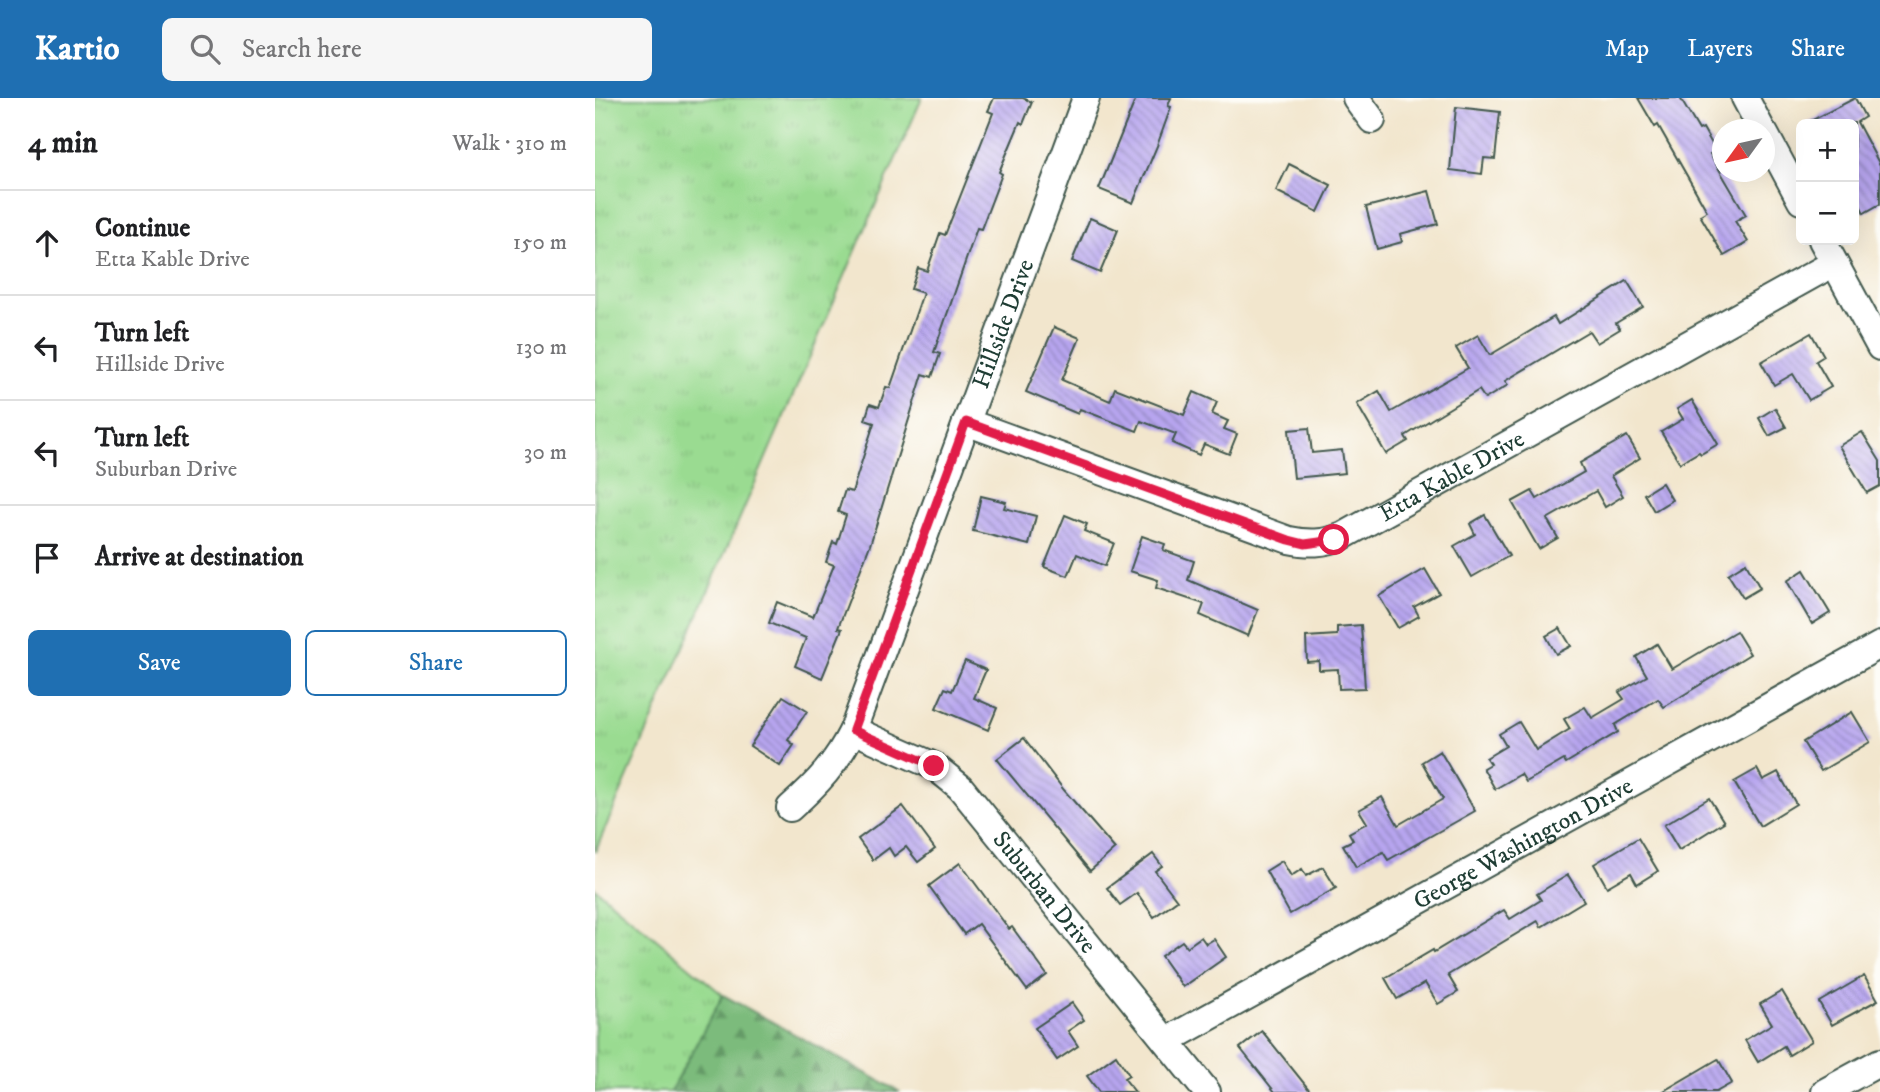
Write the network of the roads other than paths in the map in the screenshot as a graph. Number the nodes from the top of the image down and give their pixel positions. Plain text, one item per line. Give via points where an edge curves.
1 (1086, 98) edge
2 (1356, 98) edge
3 (1745, 98) edge
4 (1756, 119) edge
5 (1372, 120) dead end
6 (1775, 154) edge
7 (1796, 192) edge
8 (1828, 251) edge
9 (1880, 347) edge
10 (966, 422) junction
11 (1880, 645) edge
12 (853, 730) junction
13 (790, 808) dead end
14 (1166, 1041) junction
15 (1880, 1062) edge
16 (1207, 1092) edge
17 (1825, 1092) edge

1 - 10 street, Hillside Drive
2 - 5 street
3 - 4 street
6 - 7 street
8 - 9 street
8 - 10 street, Etta Kable Drive via 1343,536 1323,543 1289,540
10 - 12 street, Hillside Drive
11 - 14 street, George Washington Drive
12 - 13 street, Hillside Drive via 826,774
12 - 14 street, Suburban Drive via 934,766 960,787
14 - 16 street, Suburban Drive
15 - 17 street

